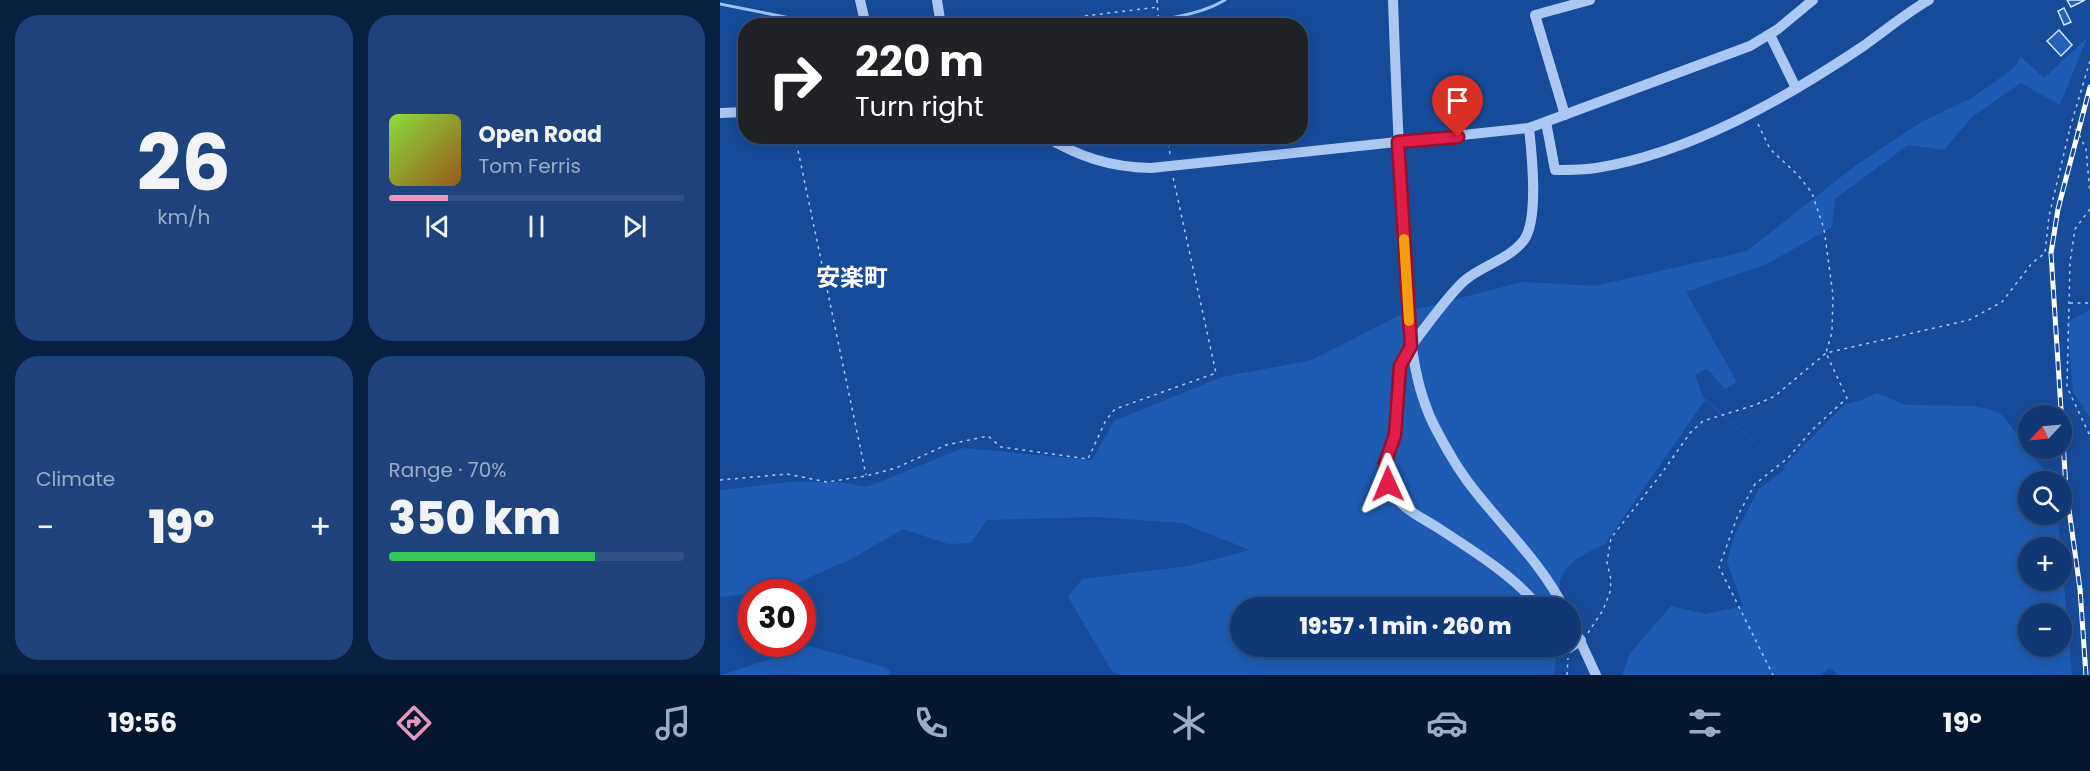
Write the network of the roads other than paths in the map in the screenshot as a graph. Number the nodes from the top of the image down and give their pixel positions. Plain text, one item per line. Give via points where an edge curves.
1 (860, 0) edge
2 (937, 0) edge
3 (1393, 0) edge
4 (1590, 0) edge
5 (1813, 0) edge
6 (1929, 0) edge
7 (864, 18) edge
8 (940, 18) edge
9 (1770, 35) junction
10 (1796, 88) junction
11 (738, 112) edge
12 (720, 113) edge
13 (1565, 115) junction
14 (1546, 122) junction
15 (1530, 128) junction
16 (1398, 142) junction
17 (1058, 144) edge
18 (1411, 346) junction
19 (1529, 597) edge
20 (1558, 597) edge
21 (1581, 640) edge
22 (1596, 675) edge

1 - 7 street
2 - 8 street
3 - 16 street
4 - 13 street via 1535,15
5 - 9 street
6 - 10 street
9 - 10 street
9 - 13 street
10 - 14 street via 1722,127 1655,154 1595,168 1555,170
11 - 12 street
13 - 14 street
14 - 15 street
15 - 16 street
15 - 18 street via 1532,223 1524,240 1507,256 1463,282
16 - 17 street via 1136,168 1101,163
16 - 18 street
18 - 19 street via 1400,366 1395,435 1385,463 1388,484 1402,506 1519,586
18 - 20 street via 1423,398 1458,468
21 - 22 street

